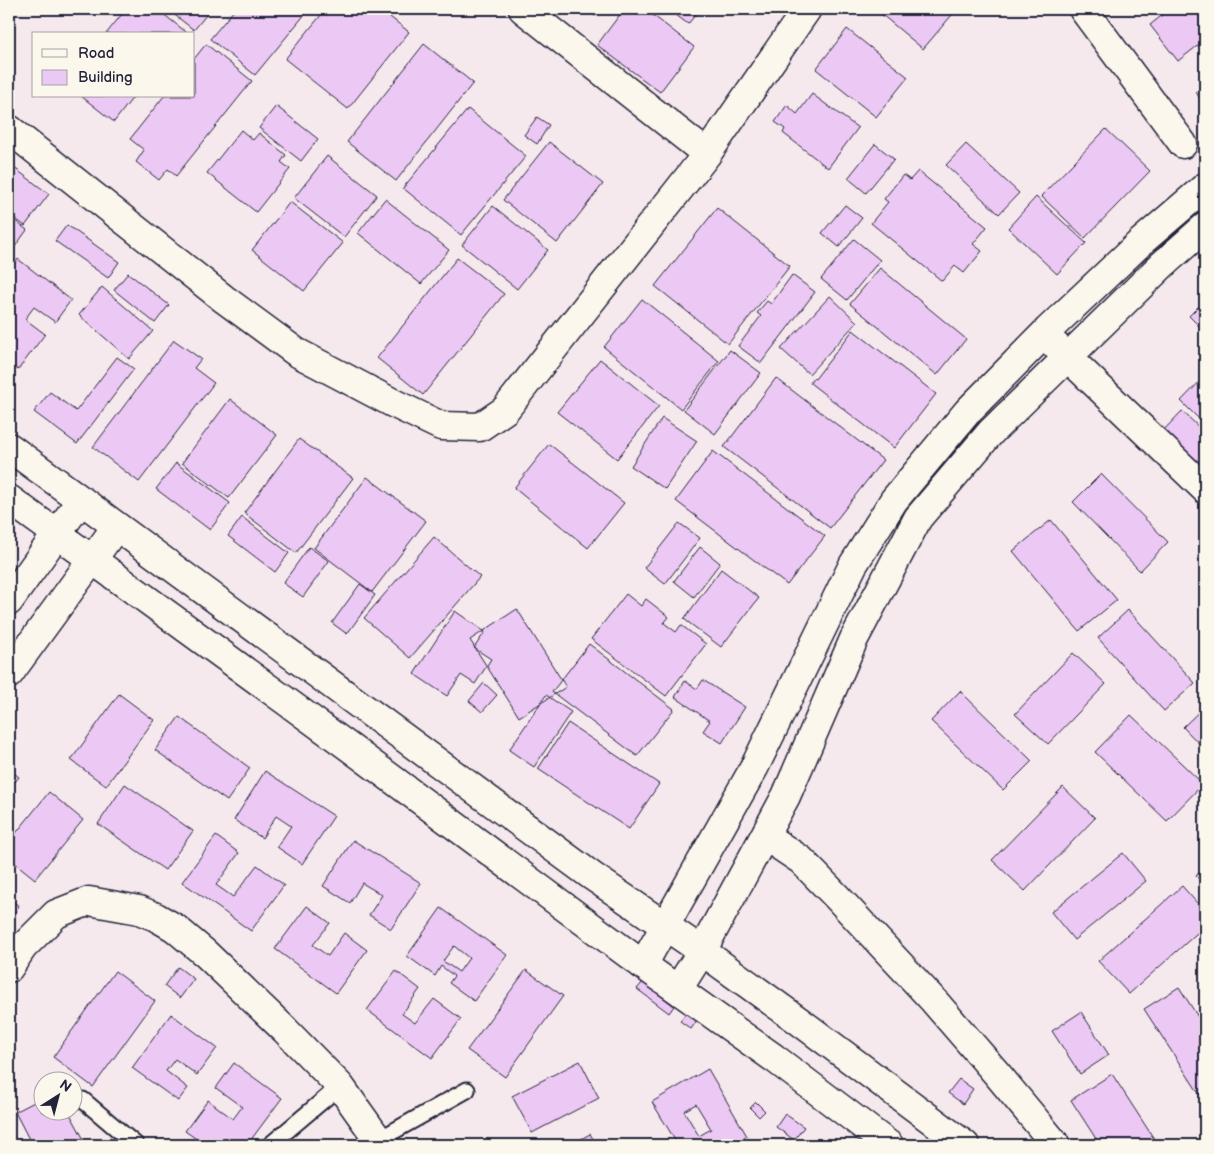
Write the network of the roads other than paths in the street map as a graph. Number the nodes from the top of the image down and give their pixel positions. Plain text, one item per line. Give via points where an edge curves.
1 (523, 9) edge
2 (807, 9) edge
3 (1083, 9) edge
4 (9, 129) edge
5 (1183, 144) dead end
6 (708, 154) junction
7 (1205, 187) edge
8 (1205, 227) edge
9 (1043, 334) junction
10 (1068, 356) junction
11 (9, 447) edge
12 (1205, 489) edge
13 (9, 500) edge
14 (81, 500) junction
15 (116, 526) junction
16 (57, 534) junction
17 (92, 560) junction
18 (9, 601) edge
19 (9, 674) edge
20 (765, 836) junction
21 (666, 926) junction
22 (702, 951) junction
23 (643, 965) junction
24 (9, 968) edge
25 (678, 989) junction
26 (340, 1086) junction
27 (467, 1090) dead end
28 (83, 1100) dead end
29 (380, 1143) edge
30 (136, 1145) edge
31 (270, 1145) edge
32 (889, 1145) edge
33 (965, 1145) edge
34 (1056, 1145) edge

1 - 6 street
2 - 6 street
3 - 5 street
4 - 6 street via 296,352 441,426 480,427 505,410
7 - 9 street
8 - 10 street
9 - 10 street
9 - 21 street via 968,411 894,500 853,565 754,768
10 - 12 street
10 - 20 street via 991,432 918,518 854,640 786,796
11 - 14 street
13 - 16 street
14 - 15 street
14 - 16 street
15 - 17 street
15 - 21 street via 592,876
16 - 17 street
16 - 18 street
17 - 19 street
17 - 23 street
20 - 22 street
20 - 34 street via 801,860 837,897 934,1001
21 - 22 street
21 - 23 street
22 - 25 street
22 - 33 street
23 - 25 street
24 - 26 street via 23,947 56,914 89,901 139,910 175,928 206,954
25 - 32 street
26 - 29 street
26 - 31 lane
27 - 29 lane
28 - 30 lane

